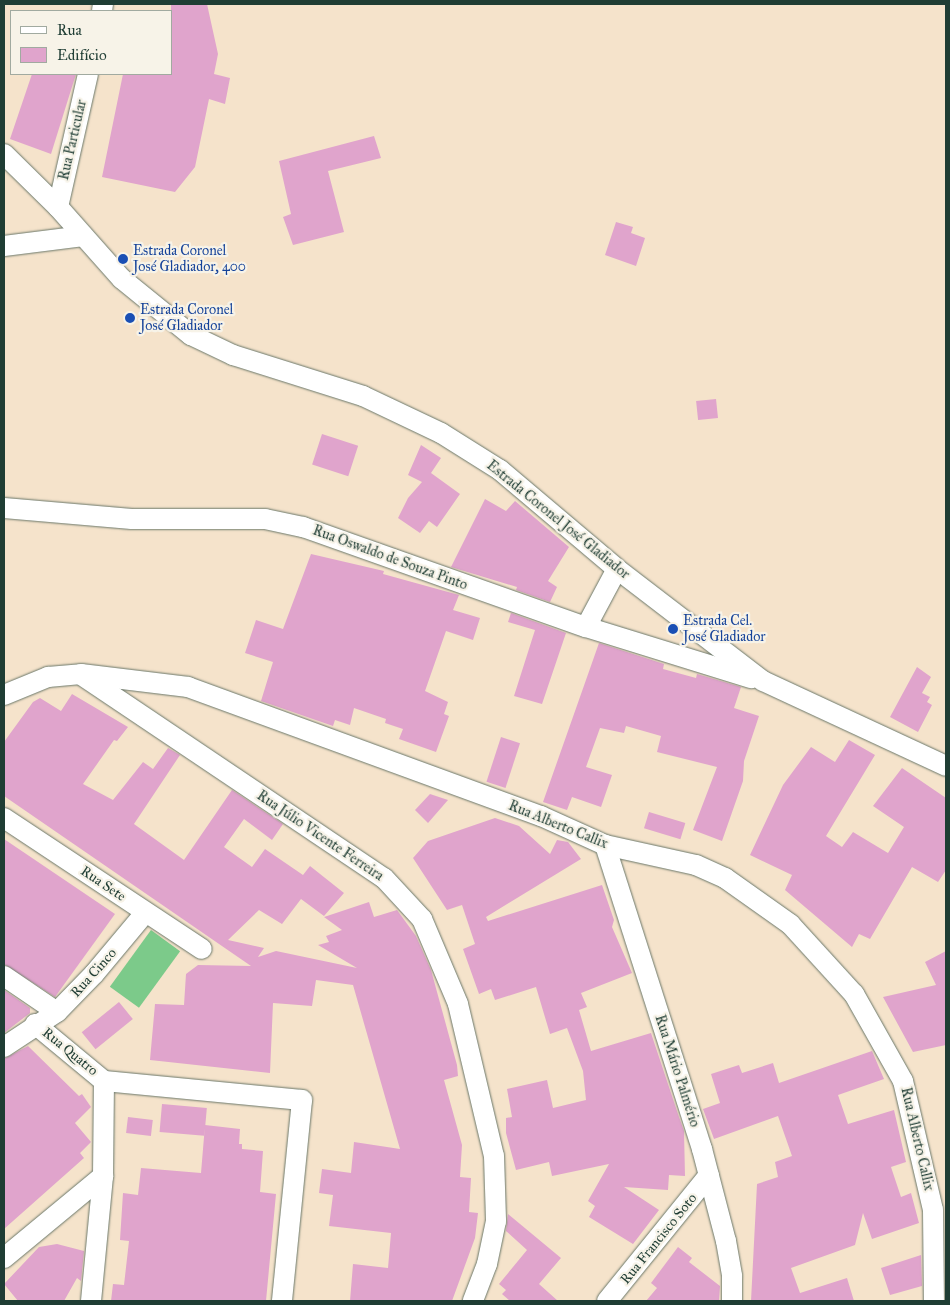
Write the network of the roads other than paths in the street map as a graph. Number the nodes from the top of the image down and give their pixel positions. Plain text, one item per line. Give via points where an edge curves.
1 (88, 75) edge
2 (4, 154) edge
3 (58, 206) junction
4 (83, 236) junction
5 (4, 246) edge
6 (4, 508) edge
7 (617, 569) junction
8 (586, 627) junction
9 (81, 674) junction
10 (763, 681) junction
11 (4, 695) edge
12 (946, 766) edge
13 (4, 818) edge
14 (605, 845) junction
15 (145, 913) junction
16 (202, 949) dead end
17 (4, 976) edge
18 (57, 1012) junction
19 (35, 1024) junction
20 (4, 1047) edge
21 (104, 1081) junction
22 (103, 1176) junction
23 (709, 1176) junction
24 (4, 1258) edge
25 (91, 1301) edge
26 (282, 1301) edge
27 (473, 1301) edge
28 (607, 1301) edge
29 (732, 1301) edge
30 (934, 1301) edge

1 - 3 street, Rua Particular
2 - 3 street, Estrada Coronel José Gladiador
3 - 4 street, Estrada Coronel José Gladiador
4 - 5 street
4 - 7 street, Estrada Coronel José Gladiador via 122,279 191,335 233,355 363,396 441,434 500,470
6 - 8 street, Rua Oswaldo de Souza Pinto via 132,518 265,519 303,527
7 - 8 street
7 - 10 street, Estrada Coronel José Gladiador
8 - 10 street, Rua Oswaldo de Souza Pinto
9 - 11 street, Rua Alberto Callix via 48,677
9 - 14 street, Rua Alberto Callix via 188,687 541,816
9 - 27 street, Rua Júlio Vicente Ferreira via 384,878 422,919 458,1004 494,1156 496,1221 487,1264
10 - 12 street, Estrada Coronel José Gladiador
13 - 15 street, Rua Sete
14 - 23 street, Rua Mário Palmério
14 - 30 street, Rua Alberto Callix via 696,865 725,878 790,924 854,994 903,1081 916,1129 933,1210
15 - 16 street, Rua Sete
15 - 18 street, Rua Cinco
17 - 18 street, Rua Quatro
18 - 19 street, Rua Cinco
19 - 20 street, Rua Cinco
19 - 21 street, Rua Quatro
21 - 22 street
21 - 26 street via 302,1100
22 - 24 street
22 - 25 street
23 - 28 street, Rua Francisco Soto
23 - 29 street, Rua Mário Palmério via 729,1258

